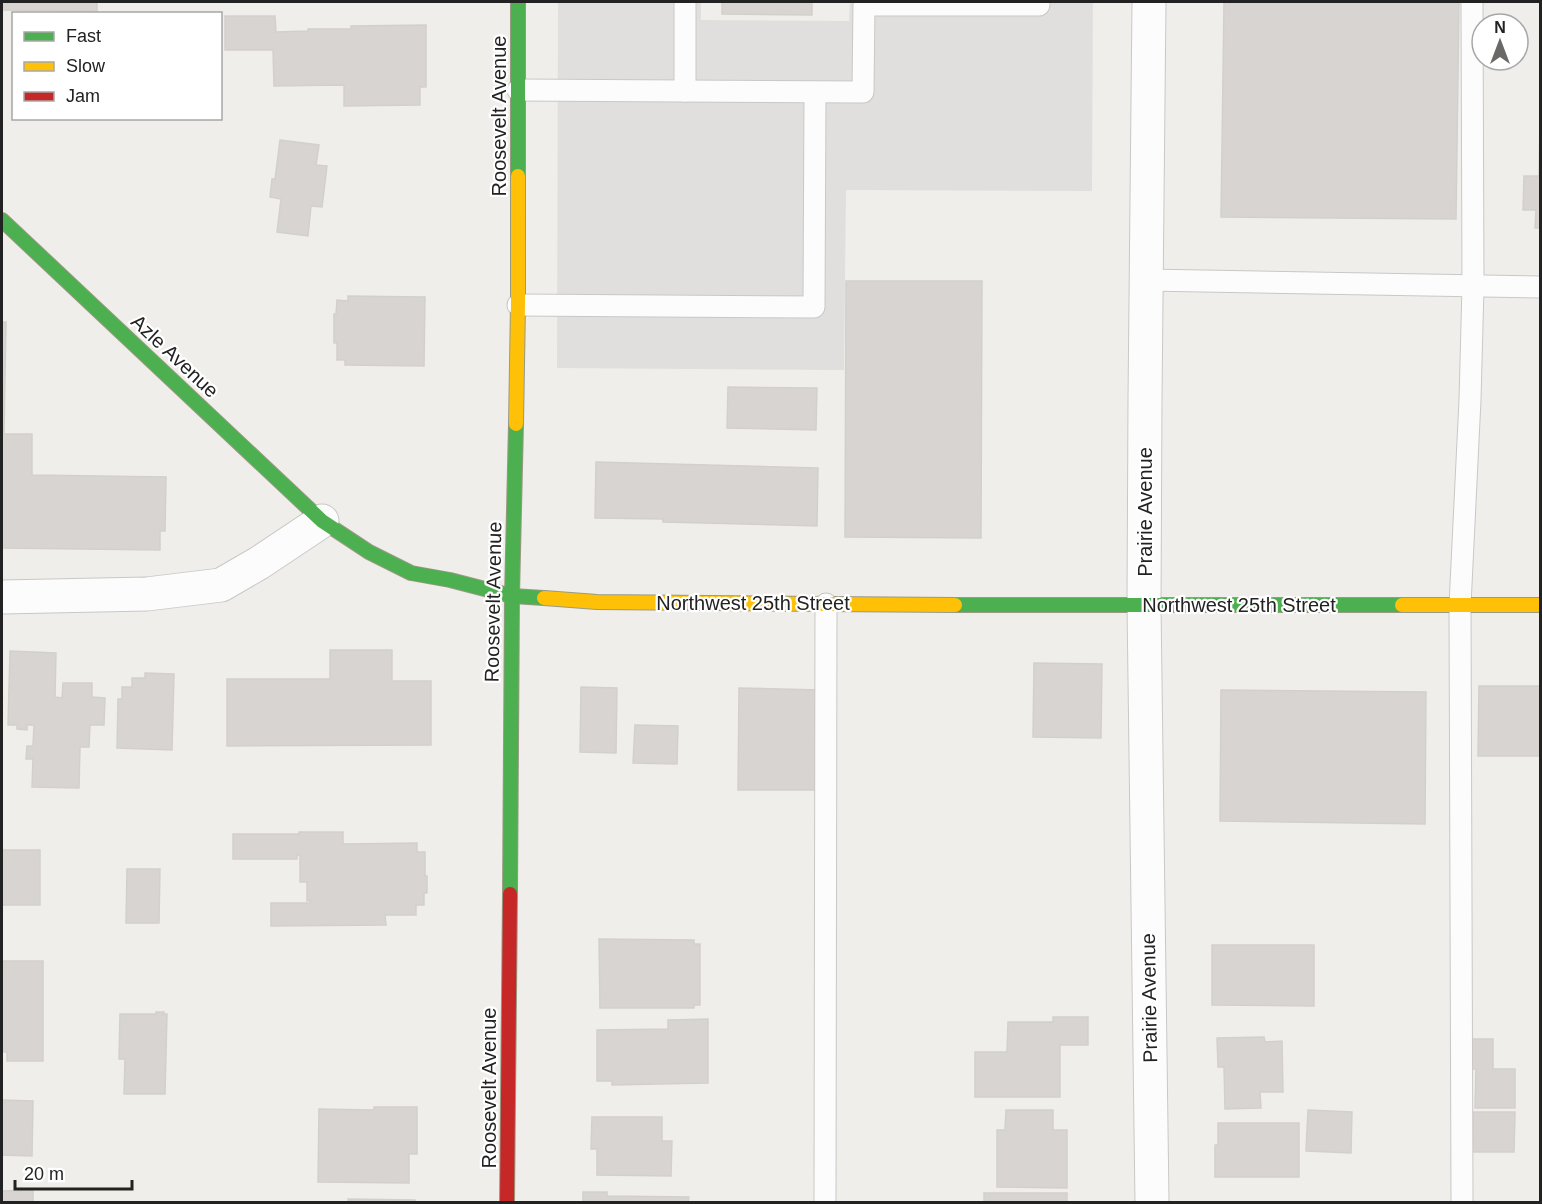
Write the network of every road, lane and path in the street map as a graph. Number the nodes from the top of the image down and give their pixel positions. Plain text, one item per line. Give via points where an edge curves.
1 (519, 2) edge
2 (685, 2) edge
3 (1040, 2) edge
4 (1149, 2) edge
5 (1472, 2) edge
6 (519, 90) junction
7 (685, 91) junction
8 (815, 92) junction
9 (2, 219) edge
10 (1147, 280) junction
11 (1473, 287) junction
12 (1540, 287) edge
13 (519, 305) junction
14 (322, 521) junction
15 (513, 596) junction
16 (2, 597) edge
17 (826, 604) junction
18 (1144, 605) junction
19 (1460, 605) junction
20 (1540, 605) edge
21 (507, 1203) edge
22 (825, 1203) edge
23 (1152, 1203) edge
24 (1462, 1203) edge

1 - 6 street, Roosevelt Avenue
2 - 7 lane
3 - 8 lane via 864,5 863,92
4 - 10 street, Prairie Avenue
5 - 11 lane
6 - 7 lane
6 - 13 street, Roosevelt Avenue
7 - 8 lane
8 - 13 lane via 814,307
9 - 14 street, Azle Avenue
10 - 11 lane
10 - 18 street, Prairie Avenue
11 - 12 lane
11 - 19 lane
13 - 15 street, Roosevelt Avenue
14 - 15 street, Northwest 25th Street via 369,552 411,573
14 - 16 street via 221,585 147,594
15 - 17 street, Northwest 25th Street via 597,602
15 - 21 street, Roosevelt Avenue
17 - 18 street, Northwest 25th Street
17 - 22 lane
18 - 19 street, Northwest 25th Street
18 - 23 street, Prairie Avenue
19 - 20 street, Northwest 25th Street
19 - 24 lane

